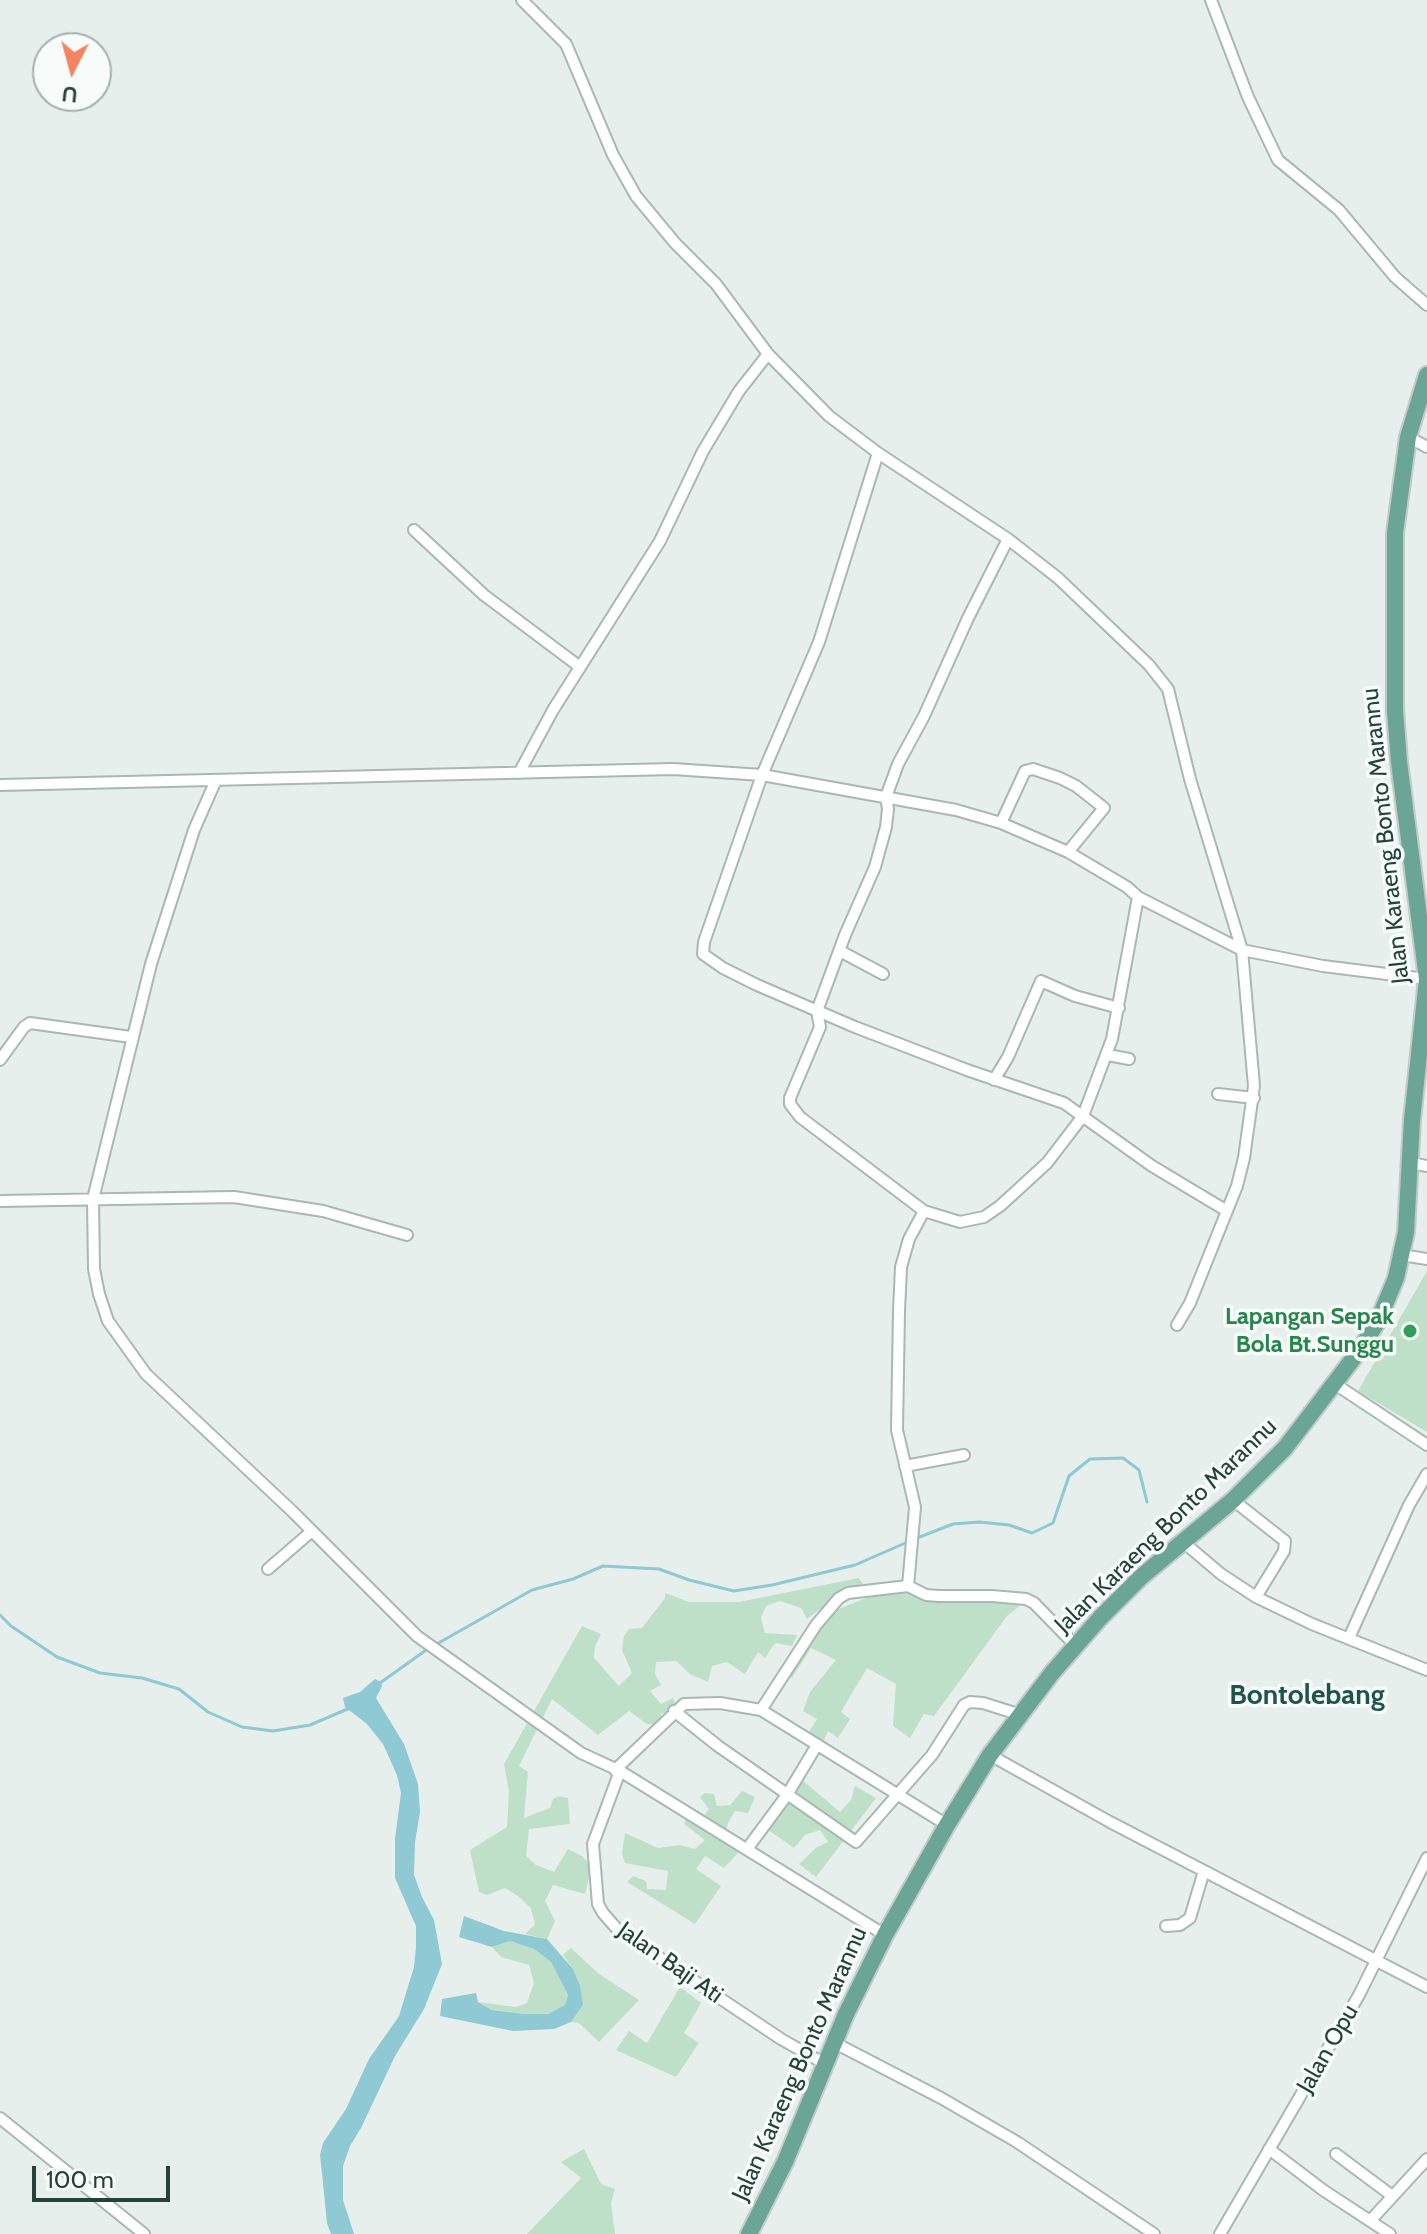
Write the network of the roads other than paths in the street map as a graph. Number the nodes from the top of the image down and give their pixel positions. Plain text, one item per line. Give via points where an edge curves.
1 (522, 0) edge
2 (1211, 0) edge
3 (1427, 305) edge
4 (768, 354) junction
5 (1427, 375) edge
6 (1408, 437) junction
7 (1427, 447) edge
8 (878, 453) junction
9 (414, 530) dead end
10 (1008, 539) junction
11 (580, 667) junction
12 (519, 773) junction
13 (762, 775) junction
14 (216, 780) junction
15 (0, 785) edge
16 (886, 797) junction
17 (1001, 823) junction
18 (1068, 852) junction
19 (1138, 897) junction
20 (1242, 950) junction
21 (840, 951) junction
22 (883, 974) dead end
23 (1427, 979) edge
24 (1426, 1003) edge
25 (1119, 1008) junction
26 (817, 1011) junction
27 (131, 1037) junction
28 (1108, 1055) junction
29 (1129, 1059) dead end
30 (0, 1060) edge
31 (994, 1080) junction
32 (1218, 1094) dead end
33 (1254, 1098) junction
34 (1083, 1116) junction
35 (1419, 1165) edge
36 (93, 1199) junction
37 (0, 1201) edge
38 (924, 1211) junction
39 (1227, 1211) junction
40 (407, 1235) dead end
41 (1402, 1255) junction
42 (1427, 1259) edge
43 (1177, 1325) dead end
44 (1335, 1384) junction
45 (1427, 1445) edge
46 (964, 1455) dead end
47 (905, 1466) junction
48 (1427, 1474) edge
49 (1233, 1500) junction
50 (312, 1531) junction
51 (1182, 1541) junction
52 (268, 1569) dead end
53 (908, 1586) junction
54 (1256, 1597) junction
55 (1349, 1638) junction
56 (1075, 1645) junction
57 (1427, 1670) edge
58 (761, 1710) junction
59 (674, 1711) junction
60 (1021, 1715) junction
61 (817, 1745) junction
62 (990, 1755) junction
63 (617, 1770) junction
64 (787, 1795) junction
65 (897, 1796) junction
66 (947, 1825) junction
67 (747, 1849) junction
68 (1427, 1858) edge
69 (1204, 1871) junction
70 (1166, 1926) dead end
71 (885, 1935) junction
72 (1376, 1960) junction
73 (1427, 1987) edge
74 (835, 2043) junction
75 (825, 2064) junction
76 (0, 2118) edge
77 (1269, 2149) junction
78 (1336, 2154) dead end
79 (1427, 2159) edge
80 (1391, 2195) junction
81 (1370, 2221) junction
82 (144, 2234) edge
83 (749, 2234) edge
84 (1154, 2234) edge
85 (1220, 2234) edge
86 (1390, 2234) edge

1 - 4 street via 566,44 636,196 716,284
2 - 3 street via 1278,160 1339,210 1395,277
4 - 8 street via 829,416
4 - 11 street via 739,391 703,451 666,531
5 - 6 main road, Jalan Karaeng Bonto Marannu
6 - 7 street
6 - 23 main road, Jalan Karaeng Bonto Marannu via 1395,533 1393,666 1399,762
8 - 10 street
8 - 13 street via 819,642
9 - 11 street via 484,595
10 - 16 street
10 - 20 street via 1093,610 1168,689
11 - 12 street
12 - 13 street via 673,769
12 - 14 street
13 - 16 street
13 - 26 street via 703,954
14 - 15 street
14 - 27 street via 177,881
16 - 17 street
16 - 21 street via 886,827 875,867
17 - 18 street
17 - 18 street via 1025,771 1060,778 1104,808
18 - 19 street
19 - 20 street
19 - 25 street
20 - 23 street
20 - 33 street
21 - 22 street
21 - 26 street
23 - 24 main road, Jalan Karaeng Bonto Marannu
24 - 35 main road, Jalan Karaeng Bonto Marannu via 1412,1120
25 - 28 street
25 - 31 street via 1041,981
26 - 31 street
26 - 38 street via 820,1027 790,1104
27 - 30 street via 30,1023
27 - 36 street
28 - 29 street
28 - 34 street
31 - 34 street via 1064,1103
32 - 33 street
33 - 39 street via 1244,1158
34 - 38 street via 1041,1170 984,1217 960,1222
34 - 39 street
35 - 41 main road, Jalan Karaeng Bonto Marannu
36 - 37 street
36 - 40 street via 234,1197 323,1211
36 - 50 street via 96,1282 118,1337 146,1374
38 - 47 street via 901,1267 897,1430
39 - 43 street
41 - 42 street
41 - 44 main road, Jalan Karaeng Bonto Marannu via 1378,1321
44 - 45 street
44 - 49 main road, Jalan Karaeng Bonto Marannu via 1285,1448
46 - 47 street
47 - 53 street via 915,1507
48 - 55 street
49 - 51 main road, Jalan Karaeng Bonto Marannu
49 - 54 street via 1285,1541
50 - 52 street
50 - 63 street via 417,1636 581,1753
51 - 54 street
51 - 56 main road, Jalan Karaeng Bonto Marannu
53 - 56 street via 939,1596 1026,1599
53 - 58 street via 839,1598
54 - 55 street
55 - 57 street
56 - 60 main road, Jalan Karaeng Bonto Marannu
58 - 59 street via 692,1702
58 - 61 street
59 - 63 street
59 - 64 street
60 - 62 main road, Jalan Karaeng Bonto Marannu
60 - 65 street via 983,1703 964,1705
61 - 64 street
61 - 65 street
62 - 66 main road, Jalan Karaeng Bonto Marannu
62 - 69 street
63 - 67 street
63 - 75 street, Jalan Baji Ati via 593,1844 603,1913 618,1930
64 - 65 street via 856,1842
64 - 67 street
65 - 66 street
66 - 71 main road, Jalan Karaeng Bonto Marannu
67 - 71 street
68 - 72 street, Jalan Opu
69 - 70 street via 1190,1918
69 - 72 street
71 - 74 main road, Jalan Karaeng Bonto Marannu
72 - 73 street
72 - 77 street, Jalan Opu
74 - 75 main road, Jalan Karaeng Bonto Marannu
74 - 84 street via 1017,2142
75 - 83 main road, Jalan Karaeng Bonto Marannu
76 - 82 street
77 - 81 street
77 - 85 street, Jalan Opu
78 - 80 street
79 - 80 street
80 - 81 street
81 - 86 street

